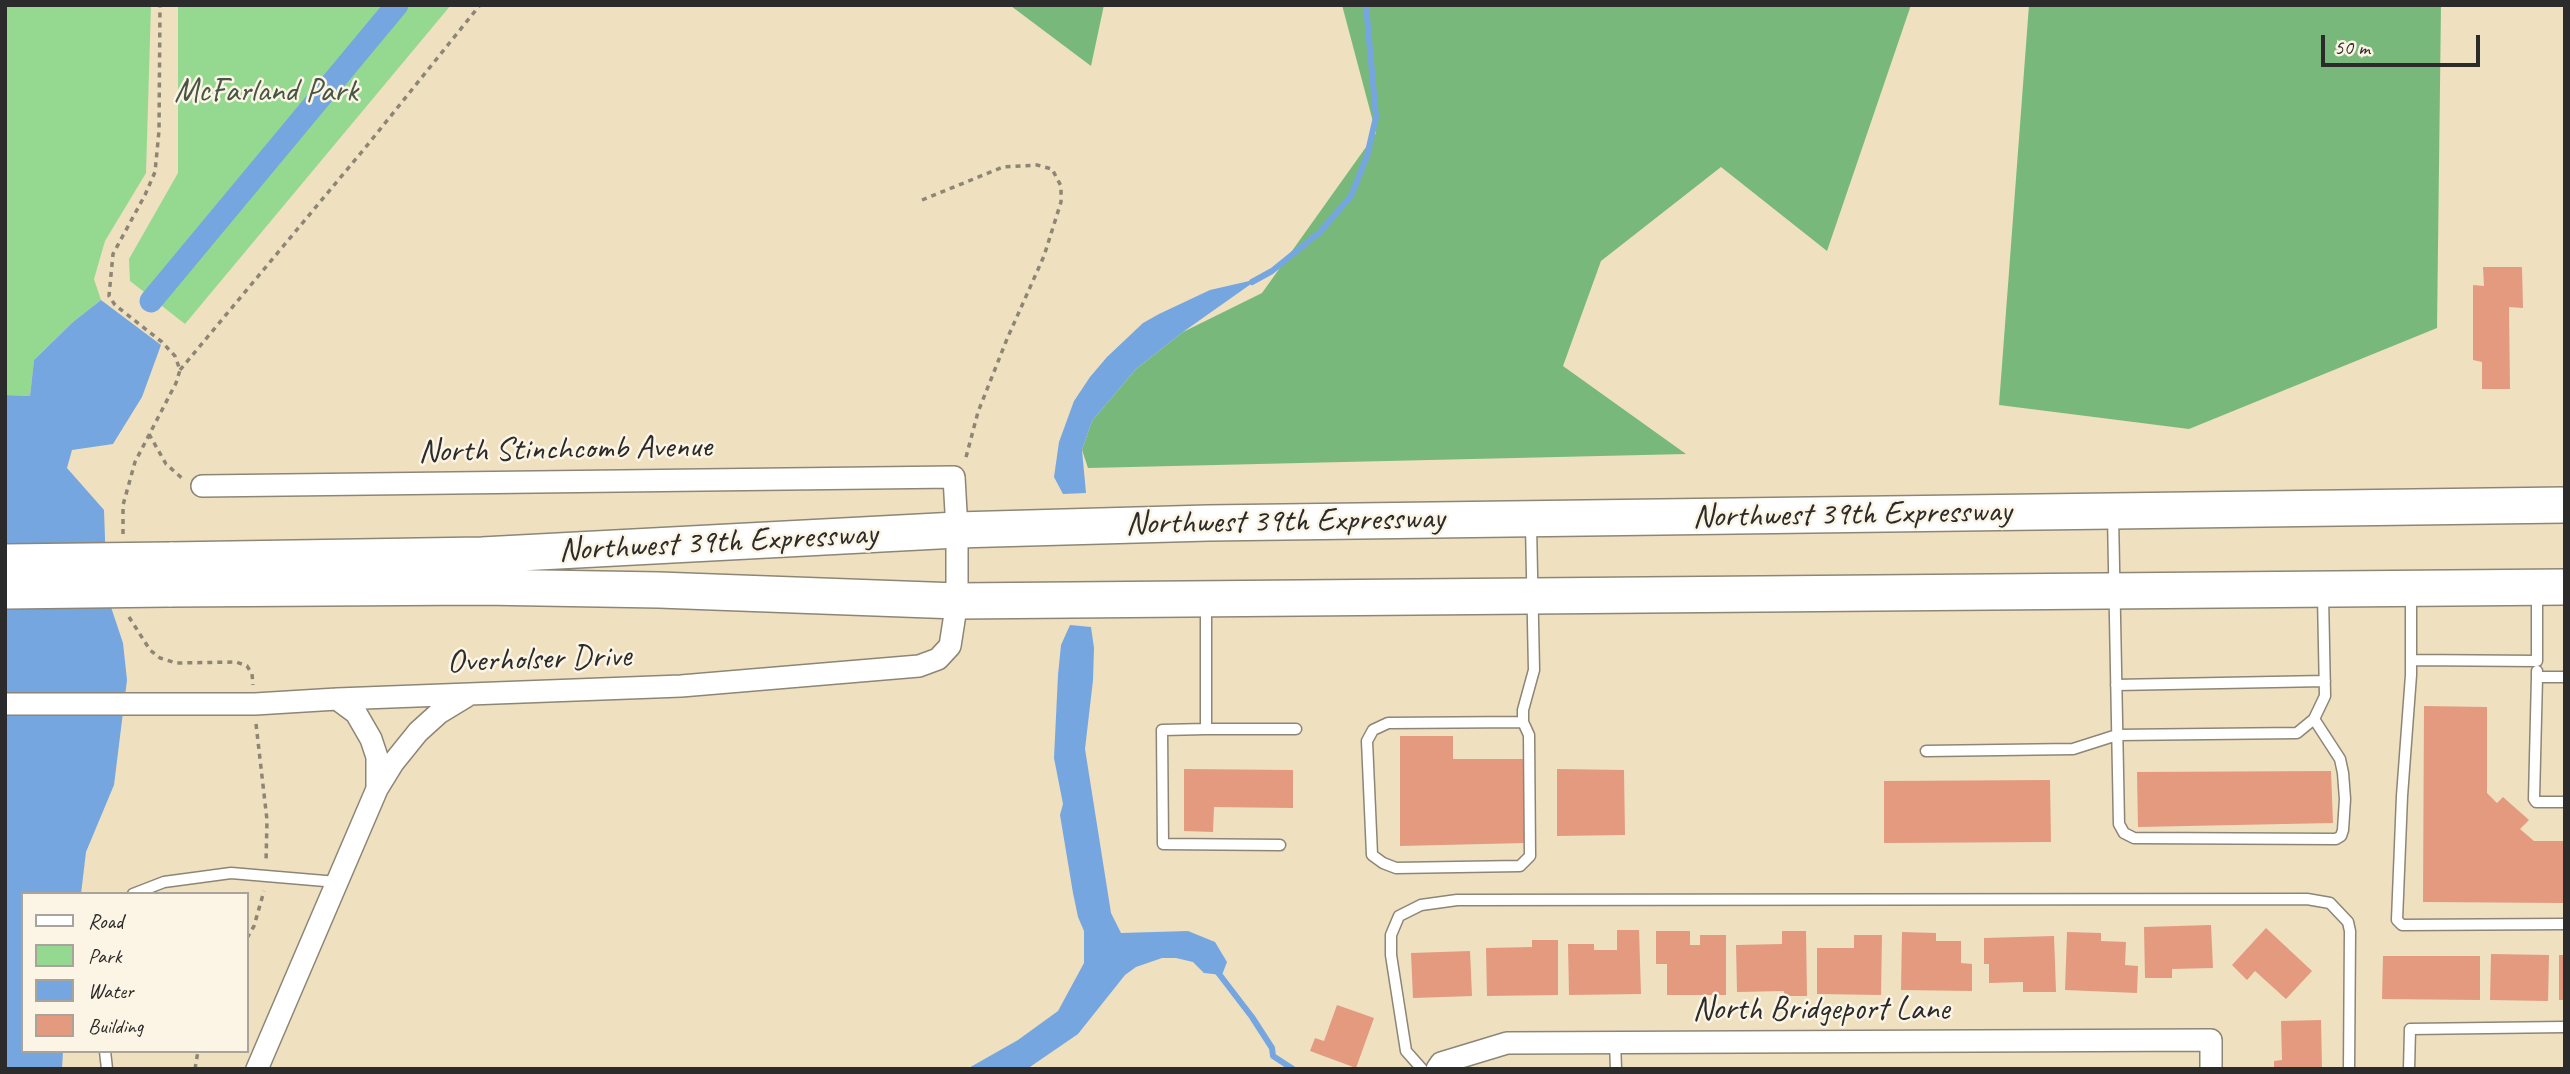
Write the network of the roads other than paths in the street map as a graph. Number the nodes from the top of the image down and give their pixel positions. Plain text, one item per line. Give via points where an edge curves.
1 (202, 486) road end
2 (2565, 505) edge
3 (2113, 512) junction
4 (1530, 518) junction
5 (957, 530) junction
6 (5, 562) edge
7 (169, 575) junction
8 (2551, 587) edge
9 (2411, 588) junction
10 (2322, 589) junction
11 (5, 591) edge
12 (2114, 591) junction
13 (1532, 596) junction
14 (1206, 599) junction
15 (957, 601) junction
16 (2411, 660) junction
17 (2537, 661) junction
18 (2537, 677) junction
19 (2565, 677) edge
20 (2325, 681) junction
21 (2116, 685) junction
22 (469, 695) junction
23 (337, 699) junction
24 (5, 704) edge
25 (2314, 719) junction
26 (1523, 722) junction
27 (1206, 729) junction
28 (1296, 729) dead end
29 (2117, 735) junction
30 (1926, 751) dead end
31 (377, 789) junction
32 (2565, 802) edge
33 (1280, 845) dead end
34 (337, 882) junction
35 (138, 892) edge
36 (2565, 924) edge
37 (2565, 1027) edge
38 (1615, 1042) junction
39 (257, 1069) edge
40 (1422, 1069) edge
41 (1437, 1069) edge
42 (1616, 1069) edge
43 (2211, 1069) edge
44 (2349, 1069) edge
45 (2409, 1069) edge

1 - 5 street, North Stinchcomb Avenue via 954,477
2 - 3 highway, Northwest 39th Expressway
3 - 4 highway, Northwest 39th Expressway
3 - 12 lane
4 - 5 highway, Northwest 39th Expressway
4 - 13 lane
5 - 7 highway, Northwest 39th Expressway
5 - 15 street, Overholser Drive
6 - 7 highway, Northwest 39th Expressway, bridge
7 - 11 highway, Northwest 39th Expressway, bridge
7 - 15 highway, Northwest 39th Expressway
8 - 9 highway, Northwest 39th Expressway
8 - 17 lane
9 - 10 highway, Northwest 39th Expressway
9 - 16 lane
10 - 12 highway, Northwest 39th Expressway
10 - 20 lane
12 - 13 highway, Northwest 39th Expressway
12 - 21 lane
13 - 14 highway, Northwest 39th Expressway
13 - 26 lane via 1534,670
14 - 15 highway, Northwest 39th Expressway
14 - 27 lane
15 - 22 street, Overholser Drive via 950,646 938,659 919,666 681,686
16 - 17 lane
16 - 36 lane via 2397,920 2402,925
17 - 18 lane
18 - 19 lane
18 - 32 lane via 2534,799
20 - 21 lane
20 - 25 lane via 2325,696
21 - 29 lane
22 - 23 street, Overholser Drive
22 - 31 street via 418,732
23 - 24 street, Overholser Drive via 255,704
23 - 31 street via 356,713 371,739 377,757
25 - 29 lane via 2297,733
25 - 29 lane via 2340,759 2343,773 2343,830 2341,836 2330,840 2129,837 2119,824
26 - 26 lane via 1388,723 1373,730 1367,741 1372,855 1396,868 1520,866 1530,856 1529,735
27 - 28 lane
27 - 33 lane via 1162,730 1163,845
29 - 30 lane via 2073,750
31 - 34 street
34 - 35 lane via 231,873 164,882
34 - 39 street
37 - 45 lane via 2410,1029
38 - 41 street, North Bridgeport Lane via 1507,1043 1441,1063
38 - 42 lane
38 - 43 street, North Bridgeport Lane via 2211,1040
40 - 44 lane via 1406,1051 1391,934 1399,916 1422,905 1457,900 2307,899 2330,902 2342,913 2350,931

